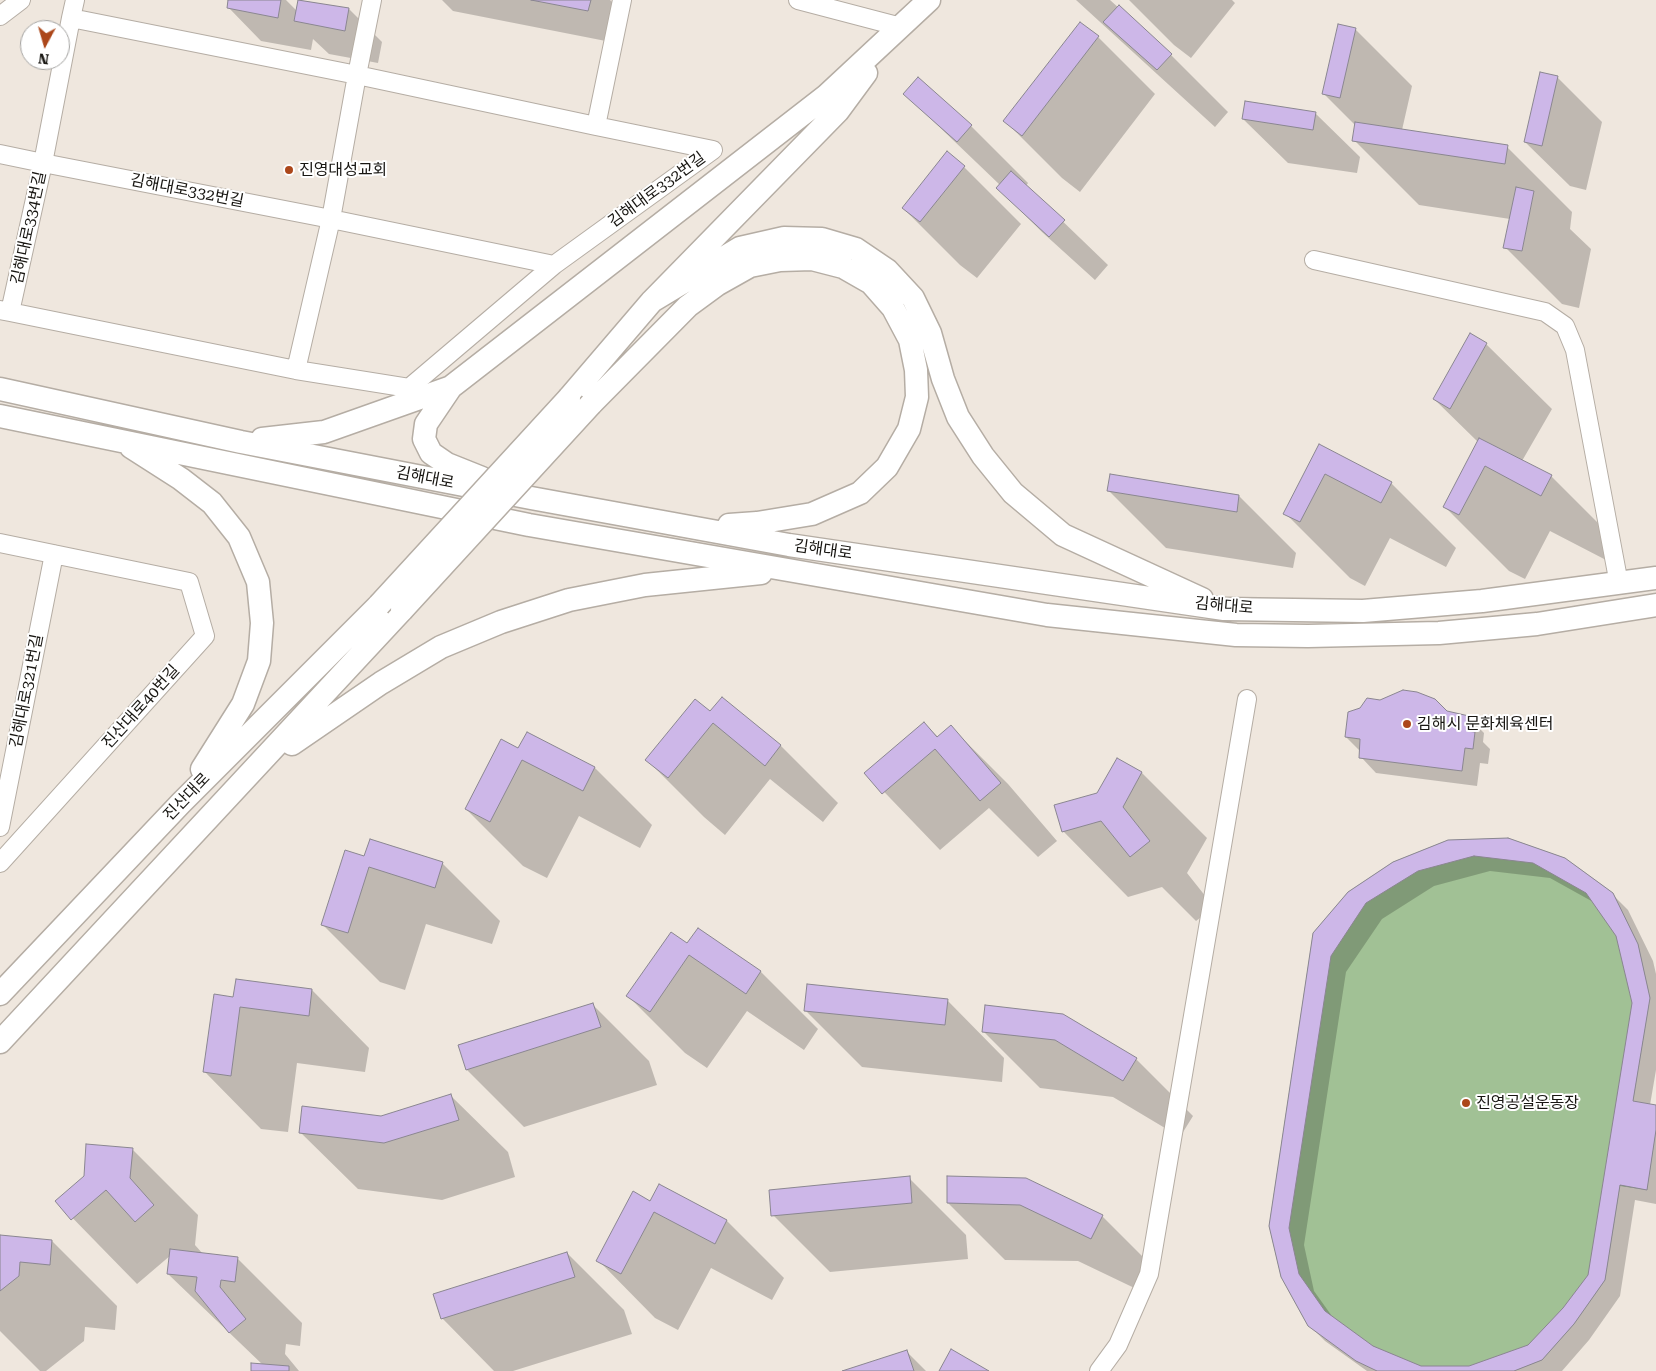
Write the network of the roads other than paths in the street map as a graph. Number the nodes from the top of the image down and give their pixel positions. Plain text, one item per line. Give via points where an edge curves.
1 (21, 0) edge
2 (74, 0) edge
3 (372, 0) edge
4 (622, 0) edge
5 (798, 0) edge
6 (929, 0) edge
7 (0, 16) edge
8 (71, 18) junction
9 (901, 27) junction
10 (358, 76) junction
11 (596, 126) junction
12 (0, 154) edge
13 (43, 163) junction
14 (331, 219) junction
15 (1314, 260) dead end
16 (554, 265) junction
17 (652, 301) junction
18 (5, 311) edge
19 (296, 370) junction
20 (451, 387) junction
21 (0, 389) edge
22 (0, 416) edge
23 (118, 438) junction
24 (241, 442) junction
25 (531, 498) junction
26 (694, 527) junction
27 (0, 543) edge
28 (54, 554) junction
29 (788, 570) junction
30 (1656, 578) edge
31 (1619, 584) junction
32 (1656, 605) edge
33 (1224, 609) junction
34 (1247, 699) dead end
35 (258, 767) junction
36 (181, 803) junction
37 (0, 827) edge
38 (0, 863) edge
39 (0, 994) edge
40 (0, 1042) edge
41 (1099, 1371) edge

1 - 7 street
2 - 8 street
3 - 10 street
4 - 11 street
5 - 9 street
6 - 9 main road
8 - 10 street, 김해대로332번길
8 - 13 street
9 - 17 main road via 838,111
9 - 20 main road via 826,96
10 - 11 street, 김해대로332번길
10 - 14 street
11 - 16 street, 김해대로332번길 via 713,150
12 - 13 street, 김해대로332번길
13 - 14 street, 김해대로332번길
13 - 18 street, 김해대로334번길
14 - 16 street, 김해대로332번길
14 - 19 street
15 - 31 street via 1545,312 1565,326 1575,350
16 - 19 street, 김해대로332번길 via 409,388
17 - 33 main road via 740,248 784,238 822,239 856,249 887,270 913,298 930,333 958,417 1013,493 1063,535
17 - 36 main road, 진산대로, bridge via 569,398 379,605
18 - 19 street, 김해대로332번길
20 - 24 main road via 324,432
20 - 25 main road via 426,424 424,439 431,453 447,464
21 - 24 main road, 김해대로
22 - 23 main road, 김해대로
23 - 29 main road, 김해대로 via 529,525
23 - 36 main road via 212,502 239,537 258,582 262,623 260,661 243,704
24 - 25 main road, 김해대로
25 - 26 main road, 김해대로
26 - 33 main road, 김해대로 via 789,545
26 - 35 main road, bridge via 757,523 812,514 860,493 888,467 909,429 917,397 916,370 910,340 893,308 871,283 842,266 812,259 780,260 750,266 688,306 591,404
27 - 28 street
28 - 37 street, 김해대로321번길
28 - 38 street, 진산대로40번길 via 189,582 205,636
29 - 32 main road, 김해대로 via 1047,615 1236,635 1440,633 1537,624
29 - 35 main road via 645,585 569,600 501,622 441,647 381,682
30 - 31 main road, 김해대로
31 - 33 main road, 김해대로 via 1364,611
34 - 41 street via 1149,1274 1118,1345
35 - 40 main road, 진산대로
36 - 39 main road, 진산대로

